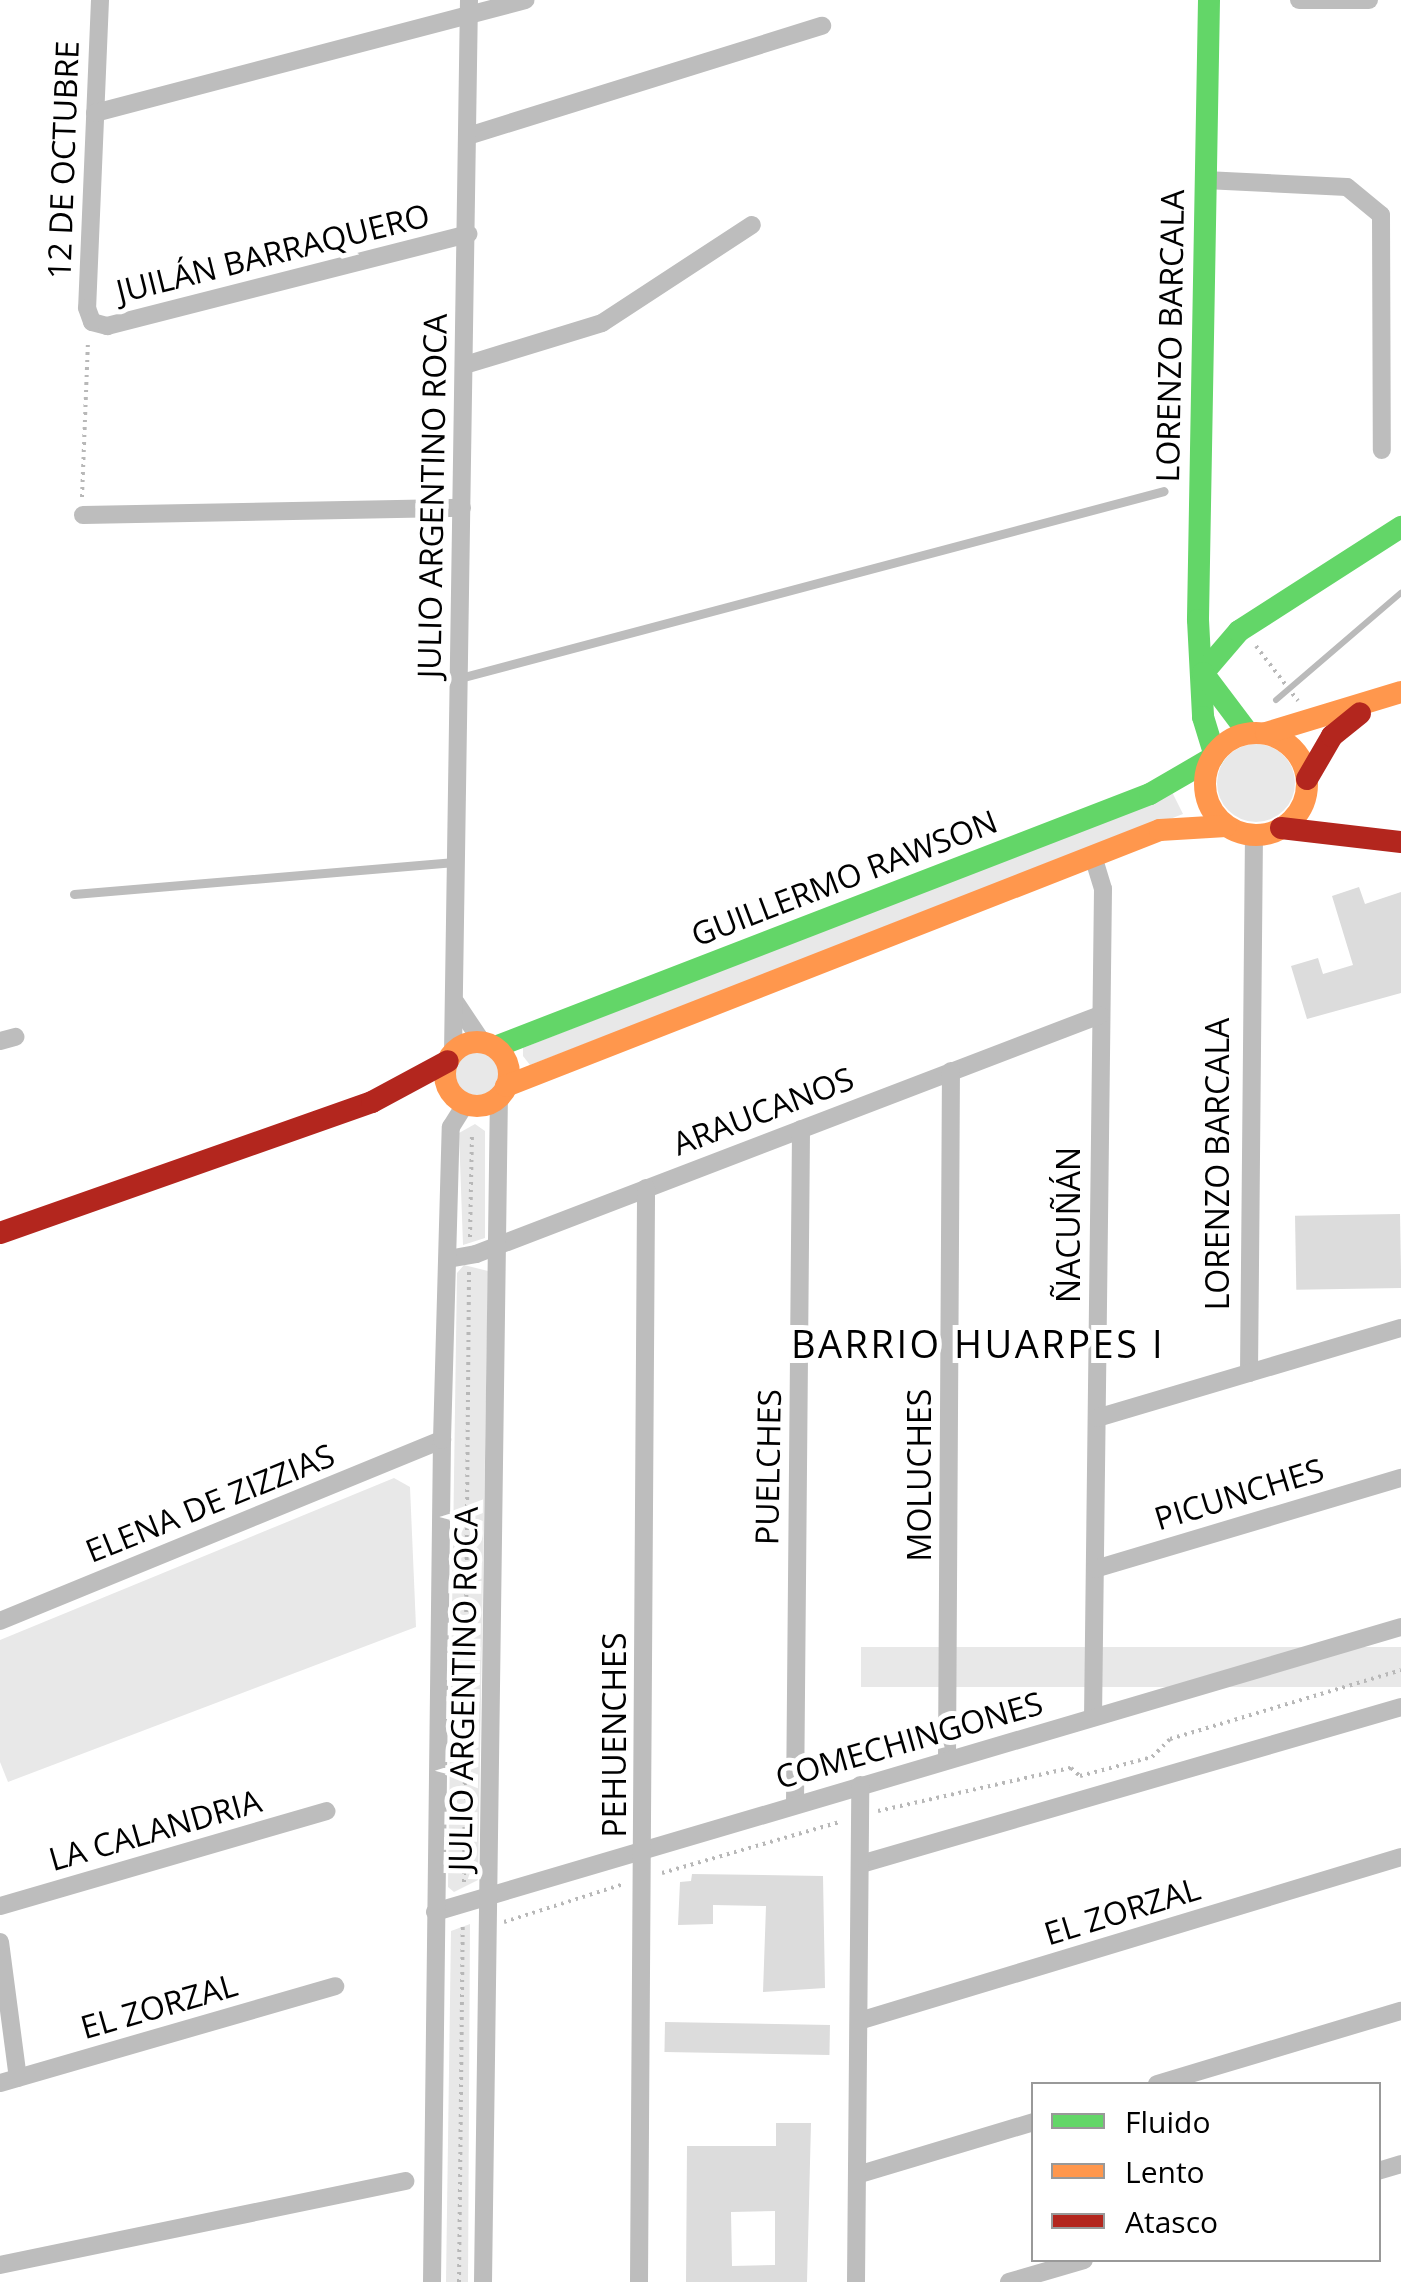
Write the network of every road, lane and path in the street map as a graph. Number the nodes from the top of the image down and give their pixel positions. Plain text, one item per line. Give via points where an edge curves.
1 (100, 0) edge
2 (525, 0) edge
3 (1209, 0) edge
4 (1299, 0) edge
5 (1369, 0) edge
6 (469, 7) edge
7 (822, 26) dead end
8 (95, 112) junction
9 (468, 136) junction
10 (1205, 180) junction
11 (752, 224) dead end
12 (468, 234) junction
13 (92, 322) junction
14 (465, 365) junction
15 (1382, 450) dead end
16 (1164, 490) dead end
17 (462, 508) junction
18 (83, 514) joint
19 (1401, 527) edge
20 (1204, 673) junction
21 (457, 678) junction
22 (1283, 687) dead end
23 (1401, 692) edge
24 (1296, 699) dead end
25 (1376, 701) junction
26 (1257, 733) junction
27 (1213, 756) junction
28 (1308, 779) junction
29 (1226, 826) junction
30 (1282, 828) junction
31 (1254, 835) junction
32 (1401, 842) edge
33 (1093, 856) junction
34 (455, 862) junction
35 (74, 894) dead end
36 (452, 993) junction
37 (1100, 1014) junction
38 (488, 1045) junction
39 (450, 1057) junction
40 (951, 1072) junction
41 (448, 1087) junction
42 (503, 1091) junction
43 (372, 1102) junction
44 (466, 1104) junction
45 (801, 1129) junction
46 (489, 1130) dead end
47 (472, 1133) junction
48 (456, 1136) dead end
49 (646, 1188) junction
50 (0, 1234) edge
51 (500, 1244) junction
52 (469, 1256) junction
53 (448, 1259) junction
54 (1401, 1328) edge
55 (1249, 1373) junction
56 (1096, 1418) junction
57 (442, 1440) junction
58 (1401, 1478) edge
59 (1094, 1568) junction
60 (0, 1621) edge
61 (1401, 1626) edge
62 (1401, 1670) edge
63 (1401, 1708) edge
64 (1093, 1717) junction
65 (947, 1760) junction
66 (860, 1785) junction
67 (795, 1805) junction
68 (326, 1811) dead end
69 (860, 1816) junction
70 (644, 1850) junction
71 (1401, 1857) edge
72 (861, 1864) junction
73 (644, 1878) junction
74 (490, 1897) junction
75 (464, 1904) junction
76 (0, 1906) edge
77 (435, 1912) junction
78 (490, 1927) junction
79 (463, 1937) junction
80 (0, 1942) edge
81 (449, 1944) dead end
82 (335, 1986) dead end
83 (1401, 2011) edge
84 (860, 2021) junction
85 (9, 2080) edge
86 (1164, 2082) edge
87 (1031, 2123) edge
88 (857, 2175) junction
89 (404, 2181) dead end
90 (1077, 2262) edge
91 (0, 2265) edge
92 (432, 2282) edge
93 (459, 2282) edge
94 (483, 2282) edge
95 (639, 2282) edge
96 (856, 2282) edge
97 (1009, 2282) edge

1 - 8 street, 12 DE OCTUBRE
2 - 6 street
3 - 10 main road, LORENZO BARCALA
4 - 5 street
6 - 8 street
6 - 9 street, JULIO ARGENTINO ROCA
7 - 9 street
8 - 13 street, 12 DE OCTUBRE via 87,308
9 - 12 street, JULIO ARGENTINO ROCA
10 - 15 street via 1347,188 1381,215
10 - 20 main road, LORENZO BARCALA via 1198,620
11 - 14 street via 602,323
12 - 13 street, JUILÁN BARRAQUERO via 107,326
12 - 14 street, JULIO ARGENTINO ROCA
13 - 18 path via 84,356
14 - 17 street, JULIO ARGENTINO ROCA
16 - 21 lane
17 - 18 street
17 - 21 street, JULIO ARGENTINO ROCA
19 - 20 main road via 1238,632
20 - 26 main road, LORENZO BARCALA
20 - 27 main road, LORENZO BARCALA via 1203,716
21 - 34 street, JULIO ARGENTINO ROCA
22 - 24 path
23 - 25 main road
25 - 26 main road
25 - 28 main road via 1332,736
26 - 27 main road
26 - 28 main road via 1296,750
27 - 29 main road via 1205,790
27 - 38 main road, GUILLERMO RAWSON via 1150,794
28 - 30 main road via 1300,810
29 - 31 main road
29 - 33 main road via 1173,826
30 - 31 main road
30 - 32 main road
31 - 55 street, LORENZO BARCALA
33 - 37 street, ÑACUÑÁN via 1103,889
33 - 42 main road
34 - 35 lane
34 - 36 street, JULIO ARGENTINO ROCA
36 - 38 street via 465,1025
36 - 39 street, JULIO ARGENTINO ROCA
37 - 40 street, ARAUCANOS
37 - 56 street, ÑACUÑÁN
38 - 39 main road
38 - 42 main road via 506,1061
39 - 41 main road
39 - 43 main road
40 - 45 street, ARAUCANOS
40 - 65 street, MOLUCHES
41 - 43 main road
41 - 44 main road
42 - 44 main road via 484,1105
42 - 51 street, JULIO ARGENTINO ROCA
43 - 50 main road
44 - 53 street, JULIO ARGENTINO ROCA via 451,1127
45 - 49 street, ARAUCANOS
45 - 67 street, PUELCHES
46 - 47 path
47 - 48 path
47 - 52 path
49 - 51 street, ARAUCANOS
49 - 70 street, PEHUENCHES
51 - 52 street, ARAUCANOS
51 - 74 street, JULIO ARGENTINO ROCA
52 - 53 street, ARAUCANOS
52 - 75 path
53 - 57 street, JULIO ARGENTINO ROCA
54 - 55 street
55 - 56 street
56 - 59 street, ÑACUÑÁN
57 - 60 street, ELENA DE ZIZZIAS
57 - 77 street, JULIO ARGENTINO ROCA
58 - 59 street, PICUNCHES
59 - 64 street, ÑACUÑÁN
61 - 64 street, COMECHINGONES
62 - 69 path via 1170,1739 1152,1757 1080,1776 1070,1768
63 - 72 street
64 - 65 street, COMECHINGONES
65 - 66 street, COMECHINGONES
66 - 67 street, COMECHINGONES
66 - 69 street
67 - 70 street, COMECHINGONES
68 - 76 street, LA CALANDRIA
69 - 72 street
69 - 73 path
70 - 73 street, PEHUENCHES
70 - 74 street, COMECHINGONES
71 - 84 street, EL ZORZAL
72 - 84 street
73 - 78 path
73 - 95 street, PEHUENCHES
74 - 75 street, COMECHINGONES
74 - 78 street, JULIO ARGENTINO ROCA
75 - 77 street, COMECHINGONES
75 - 79 path
77 - 92 street, JULIO ARGENTINO ROCA
78 - 79 path
78 - 94 street, JULIO ARGENTINO ROCA
79 - 81 path
79 - 93 path
80 - 85 street
82 - 85 street, EL ZORZAL
83 - 86 street
84 - 88 street
87 - 88 street
88 - 96 street
89 - 91 street
90 - 97 street

